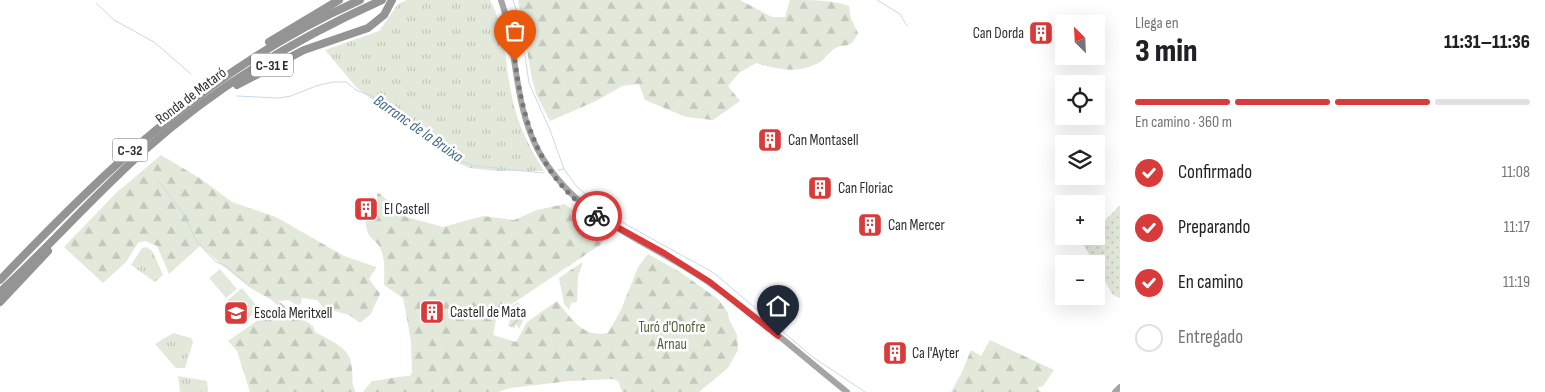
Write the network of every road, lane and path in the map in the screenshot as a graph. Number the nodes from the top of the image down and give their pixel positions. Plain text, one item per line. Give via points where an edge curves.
1 (339, 0) edge
2 (360, 0) edge
3 (382, 0) edge
4 (392, 0) edge
5 (501, 0) edge
6 (243, 63) junction
7 (190, 112) junction
8 (97, 195) junction
9 (29, 250) junction
10 (0, 272) edge
11 (0, 280) edge
12 (0, 292) edge
13 (0, 302) edge
14 (1120, 387) edge
15 (847, 392) edge
16 (1115, 392) edge

1 - 6 highway, C-31 E via 247,56
2 - 6 highway, Ronda de Mataró / C-32
3 - 7 highway, Ronda de Mataró / C-32 via 269,58
4 - 7 highway, C-31 E via 384,15 368,28 285,58
5 - 15 main road via 512,36 524,114 537,148 554,175 588,210 672,258 736,301
6 - 9 highway, Ronda de Mataró / C-32 via 137,144
7 - 8 highway, Ronda de Mataró / C-32
8 - 12 highway, Ronda de Mataró / C-32
8 - 13 highway via 76,222
9 - 10 highway
9 - 11 highway, Ronda de Mataró / C-32
14 - 16 main road

